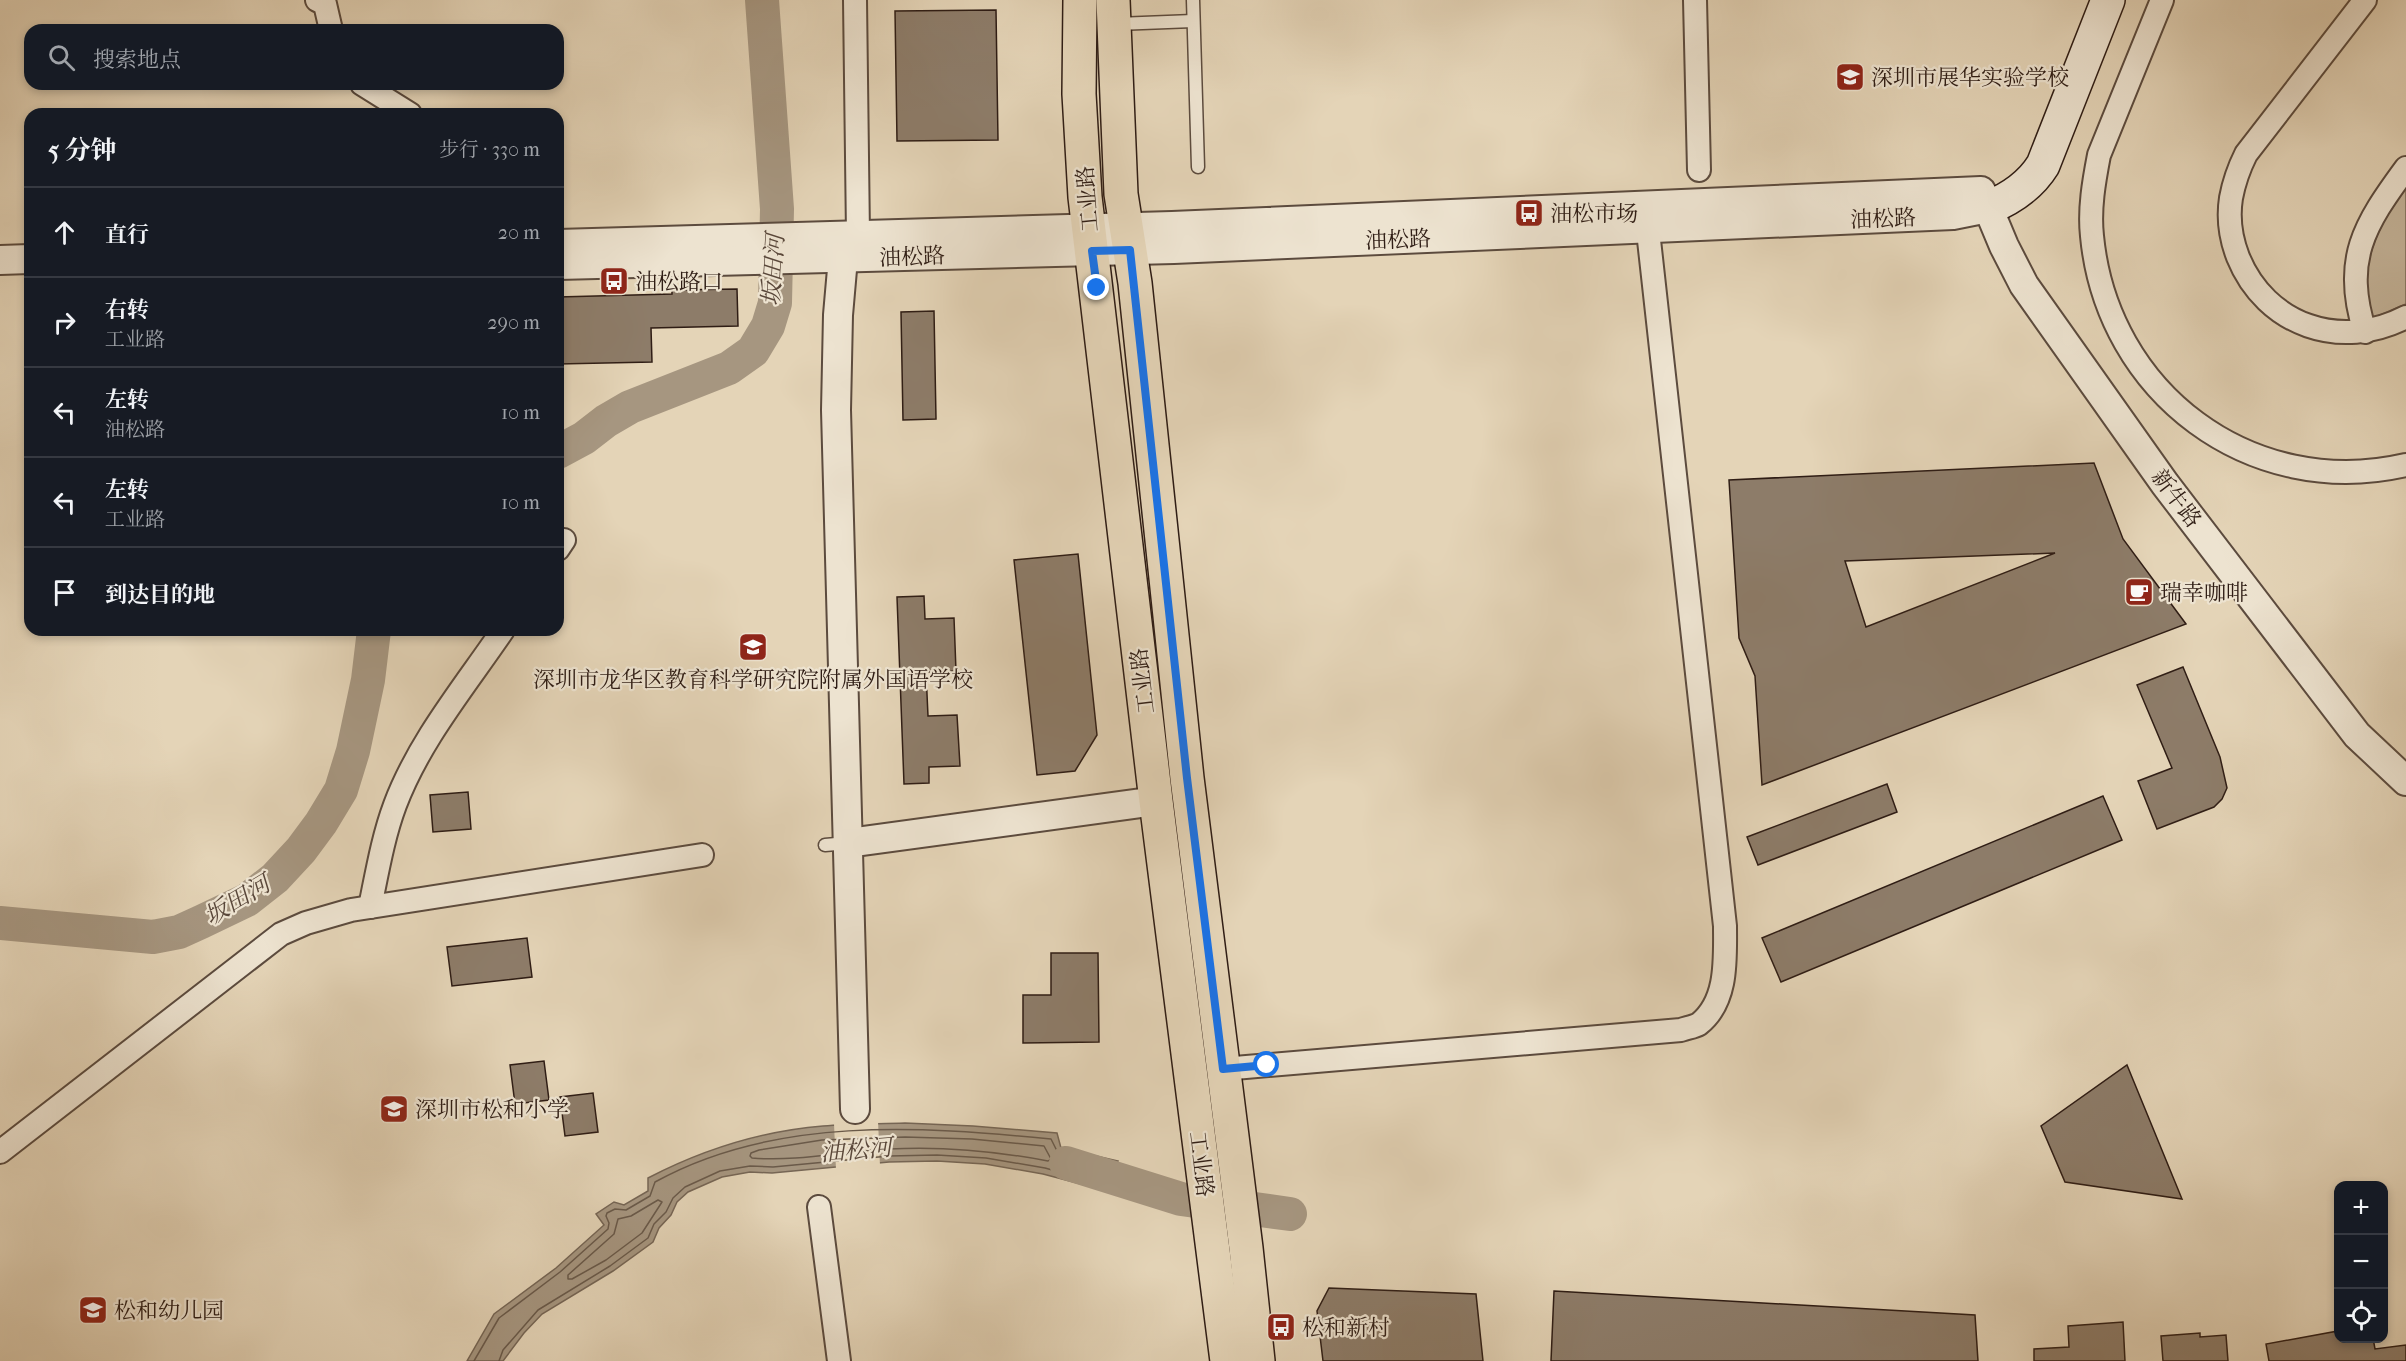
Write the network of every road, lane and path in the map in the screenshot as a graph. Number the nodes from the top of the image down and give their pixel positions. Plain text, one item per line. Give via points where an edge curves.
1 (317, 0) edge
2 (855, 0) edge
3 (1080, 0) edge
4 (1193, 0) edge
5 (1695, 0) edge
6 (2086, 0) edge
7 (2108, 0) edge
8 (2162, 0) edge
9 (2365, 0) edge
10 (1113, 12) edge
11 (1193, 21) junction
12 (330, 24) edge
13 (372, 90) edge
14 (400, 108) edge
15 (1198, 166) dead end
16 (2406, 168) edge
17 (1699, 170) dead end
18 (1984, 200) junction
19 (1646, 217) junction
20 (1128, 239) junction
21 (1091, 240) junction
22 (564, 244) edge
23 (838, 247) junction
24 (735, 250) junction
25 (24, 259) edge
26 (0, 260) edge
27 (564, 264) edge
28 (24, 279) edge
29 (0, 280) edge
30 (2406, 317) edge
31 (2366, 332) junction
32 (2406, 465) edge
33 (499, 636) edge
34 (2406, 781) edge
35 (1156, 801) junction
36 (836, 844) junction
37 (702, 855) dead end
38 (370, 907) junction
39 (1223, 1069) junction
40 (855, 1109) dead end
41 (0, 1152) edge
42 (819, 1207) dead end
43 (839, 1361) edge
44 (1227, 1361) edge
45 (1258, 1361) edge

1 - 12 street via 325,4
2 - 23 street
3 - 21 main road, 工业路 via 1079,94
4 - 11 lane
5 - 17 street
6 - 18 main road, 油松路 via 2021,163
7 - 18 main road, 油松路 via 2043,165 2012,196
8 - 32 street via 2099,155 2094,181 2095,261 2121,336 2145,374 2169,400 2234,446 2310,470 2364,472
9 - 31 street via 2246,154 2232,192 2230,224 2243,270 2274,307 2317,329
10 - 11 lane
10 - 20 main road, 工业路 via 1121,194
11 - 15 lane
13 - 14 street
16 - 31 street via 2378,206 2361,240 2355,277
18 - 19 street, 油松路 via 1953,215
18 - 34 street, 新牛路 via 2024,285 2165,484 2357,735
19 - 20 street, 油松路
19 - 39 street via 1725,926 1721,990 1698,1025 1681,1030
20 - 21 street, 油松路
20 - 39 main road, 工业路
21 - 23 street, 油松路
21 - 35 main road, 工业路
22 - 24 street, 油松路
23 - 24 street, 油松路
23 - 36 street
24 - 27 street, 油松路
25 - 26 street
28 - 29 street
30 - 31 street
33 - 38 street via 404,783 388,826
35 - 36 street
35 - 44 main road, 工业路
36 - 40 street
37 - 38 street
38 - 41 street via 329,915 281,934
39 - 45 main road, 工业路
42 - 43 street

